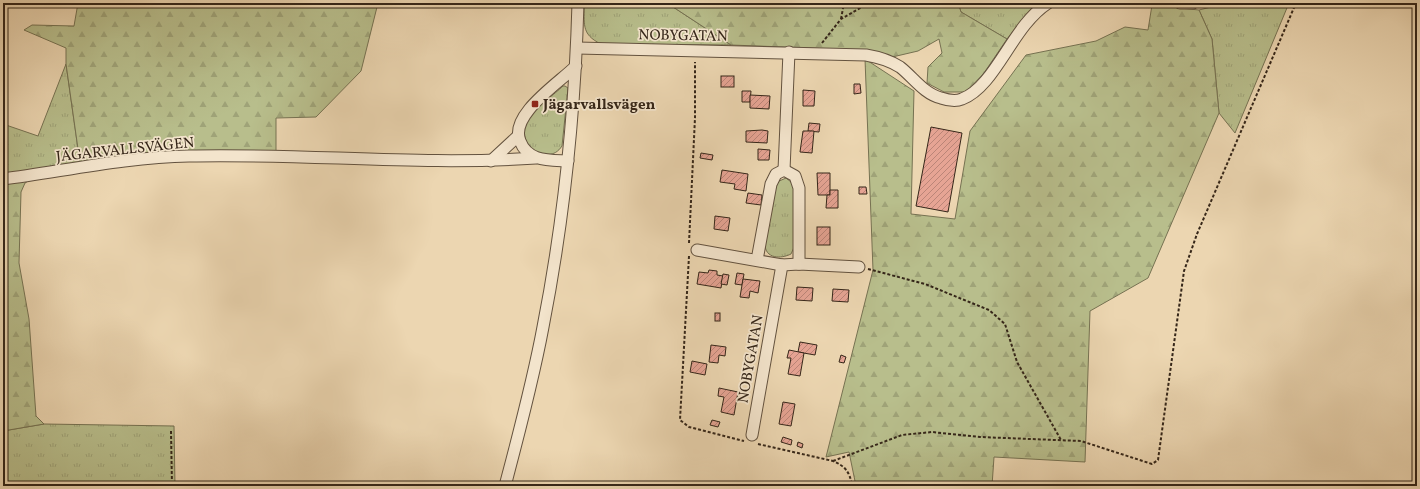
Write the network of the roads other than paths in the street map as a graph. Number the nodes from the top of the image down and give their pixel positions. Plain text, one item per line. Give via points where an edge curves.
1 (578, 3) edge
2 (1048, 3) edge
3 (1180, 3) edge
4 (1193, 3) edge
5 (577, 48) junction
6 (789, 52) junction
7 (576, 66) junction
8 (518, 136) junction
9 (536, 158) junction
10 (491, 161) junction
11 (568, 161) junction
12 (784, 170) junction
13 (3, 179) edge
14 (697, 250) dead end
15 (757, 260) junction
16 (799, 264) junction
17 (782, 265) junction
18 (859, 267) road end
19 (752, 435) dead end
20 (505, 486) edge

1 - 5 street
2 - 6 street, NOBYGATAN via 1017,33 980,87 960,100 938,98 889,61 866,54
3 - 4 street
5 - 6 street, NOBYGATAN
5 - 7 street
6 - 12 street
7 - 8 street via 526,112 519,122
7 - 11 street
8 - 9 street via 524,149
8 - 10 street
9 - 10 street, JÄGARVALLSVÄGEN
9 - 11 street, JÄGARVALLSVÄGEN
10 - 13 street, JÄGARVALLSVÄGEN via 188,156 145,159
11 - 20 street via 543,327
12 - 15 street via 776,174 771,184
12 - 16 street via 795,176 799,188
14 - 15 street
15 - 17 street
16 - 17 street
16 - 18 street
17 - 19 street, NOBYGATAN

